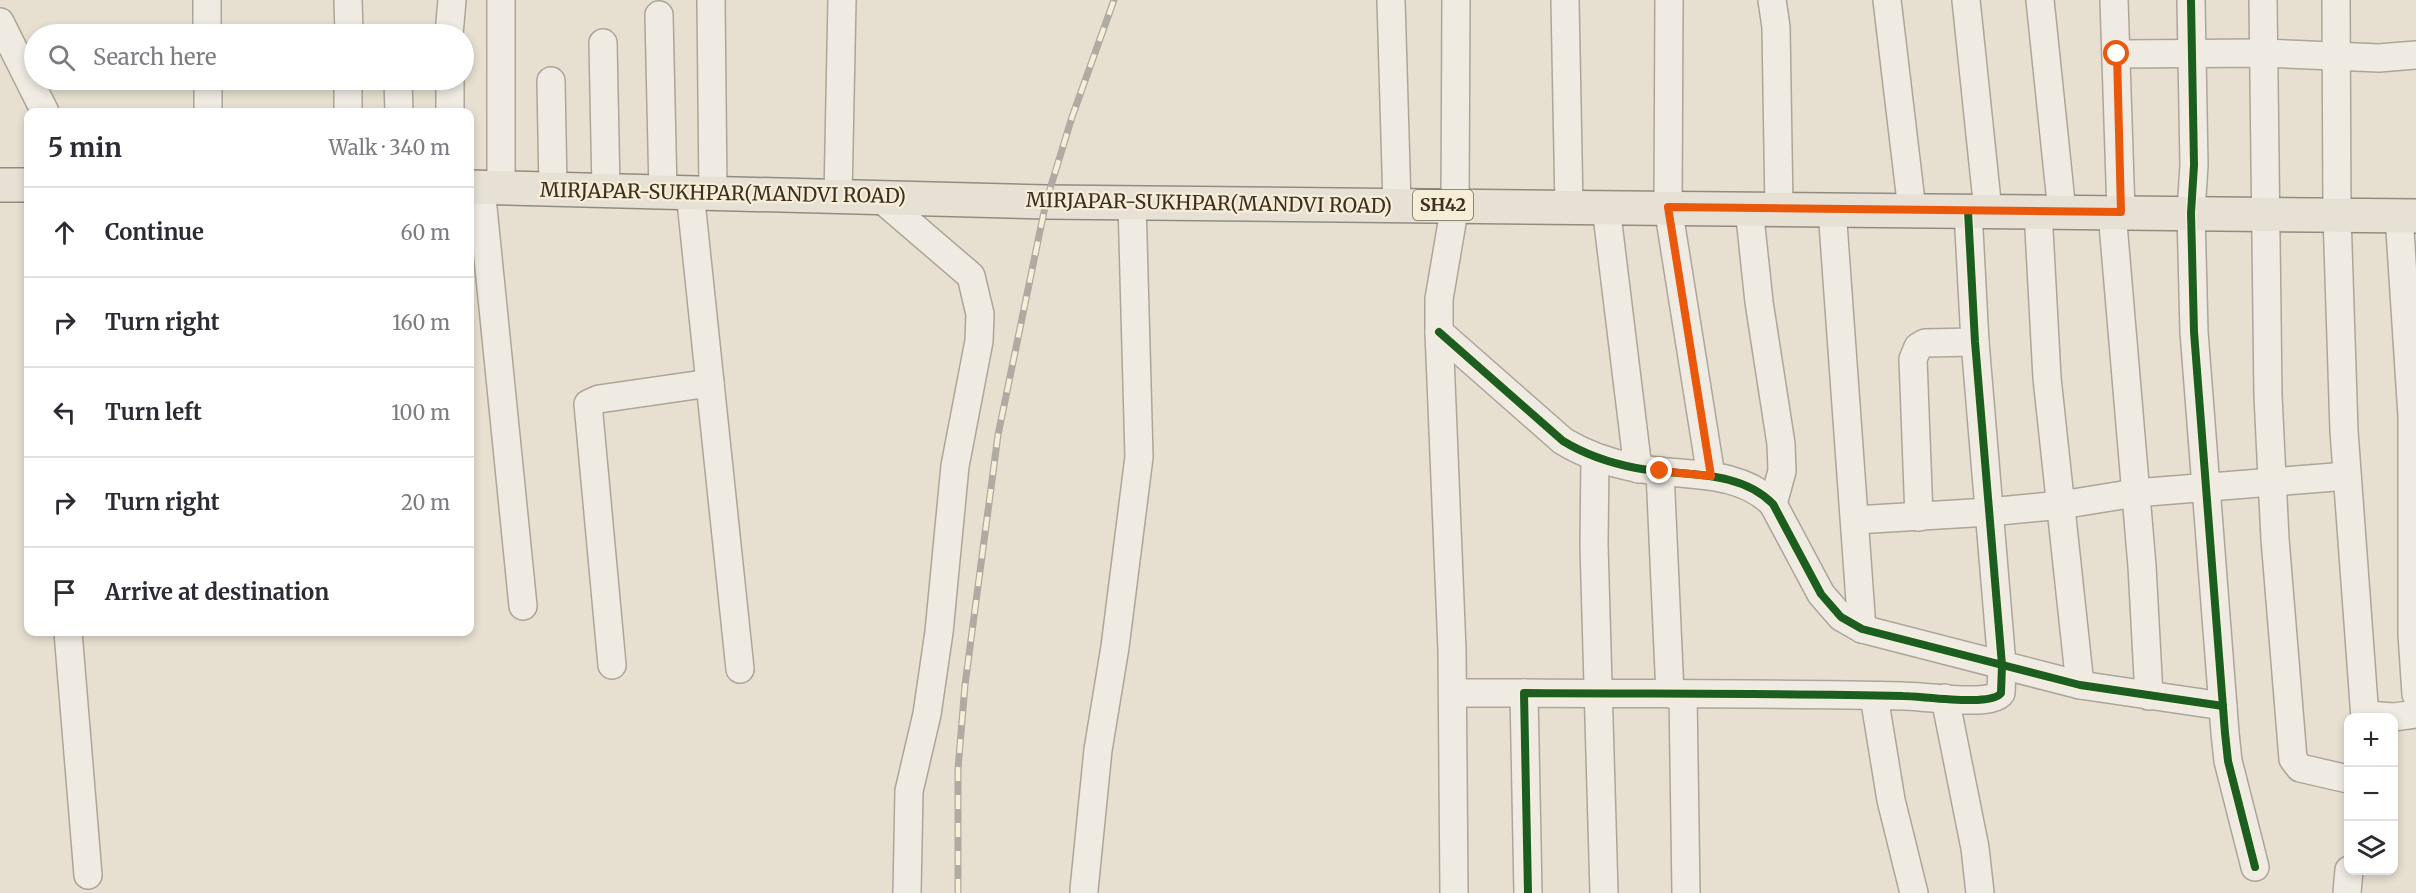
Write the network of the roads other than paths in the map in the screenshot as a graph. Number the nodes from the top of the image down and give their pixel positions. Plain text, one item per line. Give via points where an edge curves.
1 (207, 0) edge
2 (348, 0) edge
3 (452, 0) edge
4 (501, 0) edge
5 (711, 0) edge
6 (842, 0) edge
7 (1392, 0) edge
8 (1456, 0) edge
9 (1565, 0) edge
10 (1669, 0) edge
11 (1772, 0) edge
12 (1887, 0) edge
13 (1966, 0) edge
14 (2040, 0) edge
15 (2114, 0) edge
16 (2192, 0) edge
17 (2263, 0) edge
18 (2336, 0) edge
19 (658, 15) dead end
20 (0, 22) edge
21 (207, 24) edge
22 (349, 24) edge
23 (450, 24) edge
24 (603, 43) dead end
25 (2264, 53) junction
26 (2117, 54) junction
27 (2193, 54) junction
28 (2416, 55) edge
29 (2338, 57) junction
30 (24, 70) edge
31 (551, 81) dead end
32 (34, 90) edge
33 (208, 90) edge
34 (348, 90) edge
35 (398, 90) edge
36 (450, 90) edge
37 (43, 108) edge
38 (208, 108) edge
39 (348, 108) edge
40 (399, 108) edge
41 (450, 108) edge
42 (0, 185) edge
43 (24, 185) edge
44 (484, 188) edge
45 (553, 189) junction
46 (606, 190) junction
47 (689, 192) junction
48 (838, 196) junction
49 (879, 197) junction
50 (1132, 202) junction
51 (1397, 204) junction
52 (1455, 205) junction
53 (1569, 207) junction
54 (1606, 207) junction
55 (1668, 207) junction
56 (1764, 208) junction
57 (1832, 209) junction
58 (1912, 210) junction
59 (1978, 211) junction
60 (2050, 211) junction
61 (2117, 212) junction
62 (2191, 213) junction
63 (2266, 214) junction
64 (2337, 215) junction
65 (2408, 215) edge
66 (1438, 332) junction
67 (1975, 342) junction
68 (710, 383) junction
69 (1595, 457) junction
70 (1649, 470) junction
71 (1711, 476) junction
72 (2347, 476) junction
73 (2272, 483) junction
74 (2208, 488) junction
75 (2135, 493) junction
76 (1773, 504) junction
77 (2061, 505) junction
78 (1989, 512) junction
79 (1919, 517) junction
80 (1855, 520) junction
81 (523, 606) dead end
82 (1862, 629) junction
83 (68, 636) edge
84 (612, 665) dead end
85 (2002, 665) junction
86 (740, 669) dead end
87 (2080, 685) junction
88 (1453, 693) junction
89 (1524, 693) junction
90 (1599, 693) junction
91 (1677, 694) junction
92 (2416, 694) edge
93 (1874, 696) junction
94 (2149, 696) junction
95 (1945, 698) junction
96 (2223, 706) junction
97 (2365, 713) edge
98 (2416, 714) edge
99 (2398, 716) edge
100 (2344, 778) edge
101 (2255, 867) dead end
102 (88, 875) dead end
103 (2349, 875) edge
104 (1084, 890) dead end
105 (907, 893) edge
106 (1454, 893) edge
107 (1528, 893) edge
108 (1604, 893) edge
109 (1686, 893) edge
110 (1914, 893) edge
111 (1980, 893) edge
112 (2347, 893) edge

1 - 21 street
2 - 22 street
3 - 23 street
4 - 44 street
5 - 47 street
6 - 48 street
7 - 51 street
8 - 52 street
9 - 53 street
10 - 55 street
11 - 56 street via 1776,27
12 - 58 street
13 - 59 street
14 - 60 street
15 - 26 street
16 - 27 street
17 - 25 street
18 - 29 street
19 - 47 street
20 - 30 street
24 - 46 street
25 - 27 street
25 - 29 street
25 - 63 street
26 - 27 street
26 - 61 street
27 - 62 street
28 - 29 street
29 - 64 street
31 - 45 street
32 - 37 street
33 - 38 street
34 - 39 street
35 - 40 street
36 - 41 street
42 - 43 main road
44 - 45 main road, MIRJAPAR-SUKHPAR(MANDVI ROAD) / SH42
44 - 81 street
45 - 46 main road, MIRJAPAR-SUKHPAR(MANDVI ROAD) / SH42
46 - 47 main road, MIRJAPAR-SUKHPAR(MANDVI ROAD) / SH42
47 - 48 main road, MIRJAPAR-SUKHPAR(MANDVI ROAD) / SH42
47 - 68 street
48 - 49 main road, MIRJAPAR-SUKHPAR(MANDVI ROAD) / SH42
49 - 50 main road, MIRJAPAR-SUKHPAR(MANDVI ROAD) / SH42
49 - 105 street via 971,276 980,314 979,341 955,466 931,691 909,791
50 - 51 main road, MIRJAPAR-SUKHPAR(MANDVI ROAD) / SH42
50 - 104 street via 1139,457 1098,750
51 - 52 main road, MIRJAPAR-SUKHPAR(MANDVI ROAD) / SH42
52 - 53 main road, MIRJAPAR-SUKHPAR(MANDVI ROAD) / SH42
52 - 66 street via 1439,299
53 - 54 main road, MIRJAPAR-SUKHPAR(MANDVI ROAD) / SH42
54 - 55 main road, MIRJAPAR-SUKHPAR(MANDVI ROAD) / SH42
54 - 70 street
55 - 56 main road, MIRJAPAR-SUKHPAR(MANDVI ROAD) / SH42
55 - 71 street
56 - 57 main road, MIRJAPAR-SUKHPAR(MANDVI ROAD) / SH42
56 - 76 street via 1759,302 1782,471
57 - 58 main road, MIRJAPAR-SUKHPAR(MANDVI ROAD) / SH42
57 - 80 street
58 - 59 main road, MIRJAPAR-SUKHPAR(MANDVI ROAD) / SH42
59 - 60 main road, MIRJAPAR-SUKHPAR(MANDVI ROAD) / SH42
59 - 67 street
60 - 61 main road, MIRJAPAR-SUKHPAR(MANDVI ROAD) / SH42
60 - 77 street via 2047,378
61 - 62 main road, MIRJAPAR-SUKHPAR(MANDVI ROAD) / SH42
61 - 75 street
62 - 63 main road, MIRJAPAR-SUKHPAR(MANDVI ROAD) / SH42
62 - 74 street via 2194,332
63 - 64 main road, MIRJAPAR-SUKHPAR(MANDVI ROAD) / SH42
63 - 73 street
64 - 65 main road, MIRJAPAR-SUKHPAR(MANDVI ROAD) / SH42
64 - 72 street
65 - 92 street
66 - 69 street via 1563,441
66 - 88 street
67 - 78 street
67 - 79 street via 1925,343 1918,347 1913,359
68 - 84 street via 599,399 588,404
68 - 86 street
69 - 70 street
69 - 90 street
70 - 71 street
70 - 91 street
71 - 76 street via 1763,494
72 - 73 street
72 - 97 street
73 - 74 street
73 - 100 street via 2294,759 2300,768
74 - 75 street
74 - 96 street
75 - 77 street
75 - 94 street
76 - 82 street via 1821,594 1841,617
77 - 78 street
77 - 87 street
78 - 79 street
78 - 85 street
79 - 80 street
80 - 82 street
82 - 85 street
83 - 102 street
85 - 87 street
85 - 95 street via 1998,697
87 - 94 street
88 - 89 street
88 - 106 street
89 - 90 street
89 - 107 street
90 - 91 street
90 - 108 street
91 - 93 street
91 - 109 street
93 - 95 street
93 - 110 street via 1891,800
94 - 96 street
95 - 111 street via 1975,848
96 - 101 street via 2228,761
98 - 99 street
103 - 112 street

